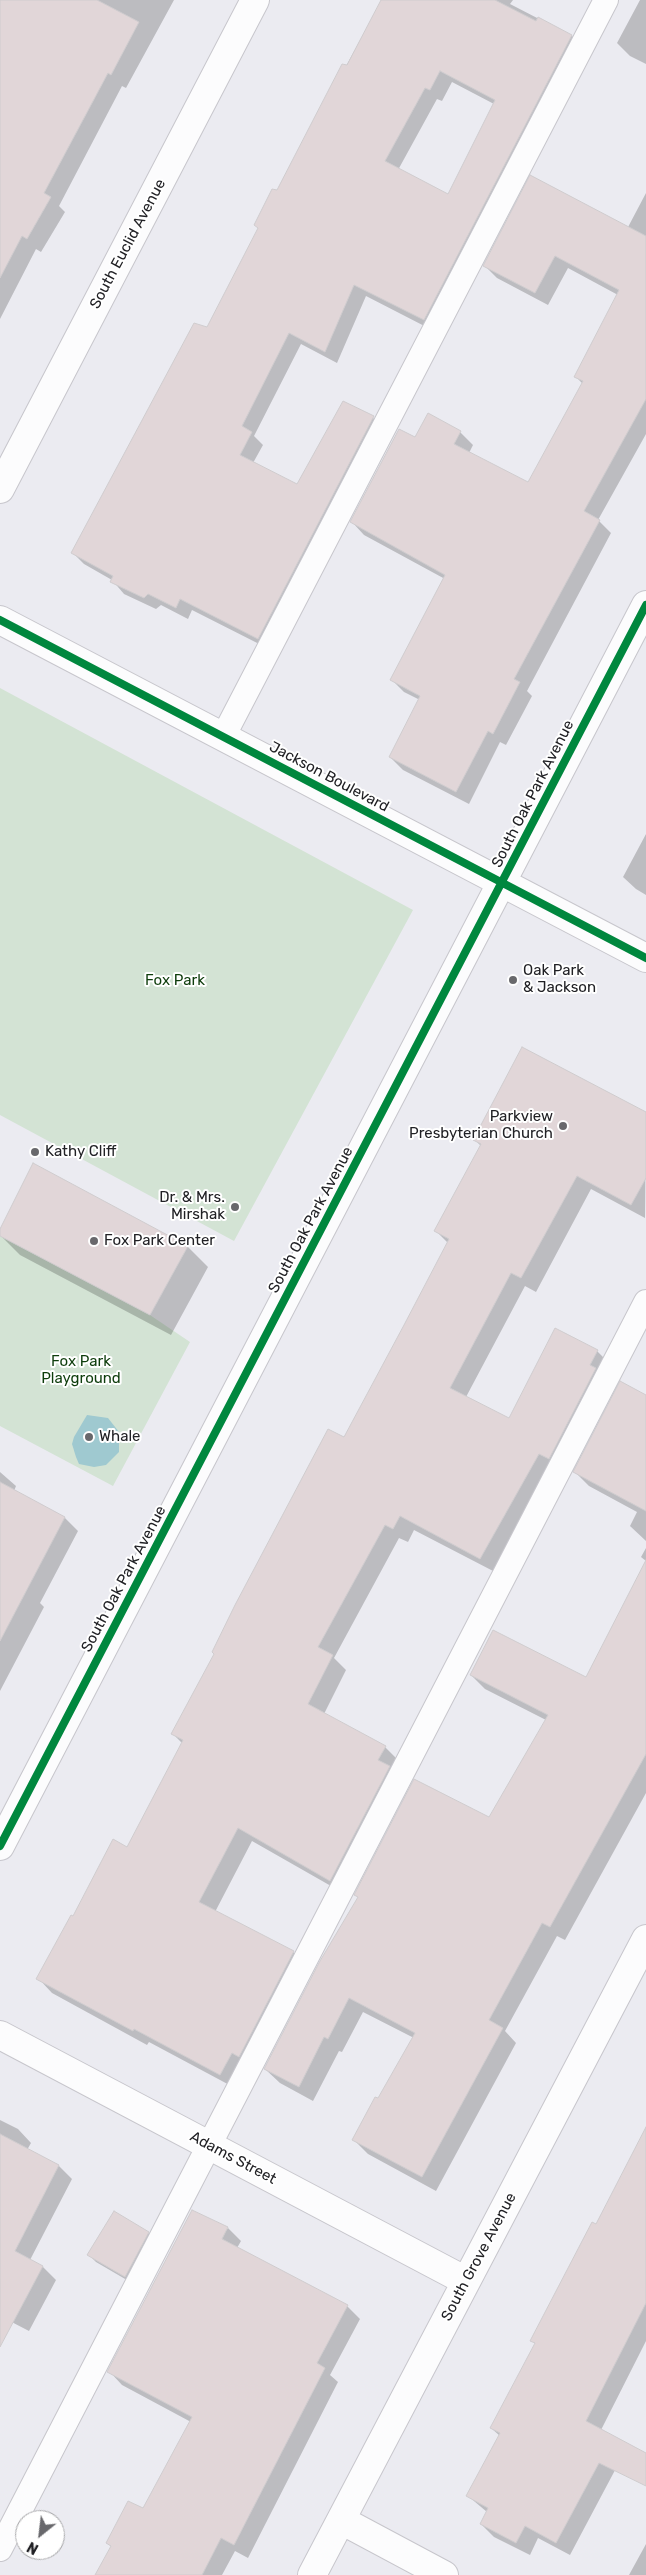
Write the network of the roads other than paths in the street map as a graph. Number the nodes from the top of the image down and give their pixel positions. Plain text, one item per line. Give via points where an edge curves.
1 (255, 0) edge
2 (606, 0) edge
3 (0, 489) edge
4 (646, 606) edge
5 (0, 620) edge
6 (223, 737) junction
7 (503, 882) junction
8 (646, 958) edge
9 (646, 1302) edge
10 (0, 1846) edge
11 (646, 1939) edge
12 (0, 2034) edge
13 (209, 2146) junction
14 (466, 2281) junction
15 (341, 2520) junction
16 (0, 2549) edge
17 (312, 2575) edge
18 (444, 2575) edge

1 - 3 street, South Euclid Avenue
2 - 6 lane
4 - 7 street, South Oak Park Avenue
5 - 6 street, Jackson Boulevard
6 - 7 street, Jackson Boulevard
7 - 8 street, Jackson Boulevard
7 - 10 street, South Oak Park Avenue
9 - 13 lane
11 - 14 street, South Grove Avenue
12 - 13 street, Adams Street
13 - 14 street, Adams Street
13 - 16 lane
14 - 15 street, South Grove Avenue
15 - 17 street, South Grove Avenue
15 - 18 street

